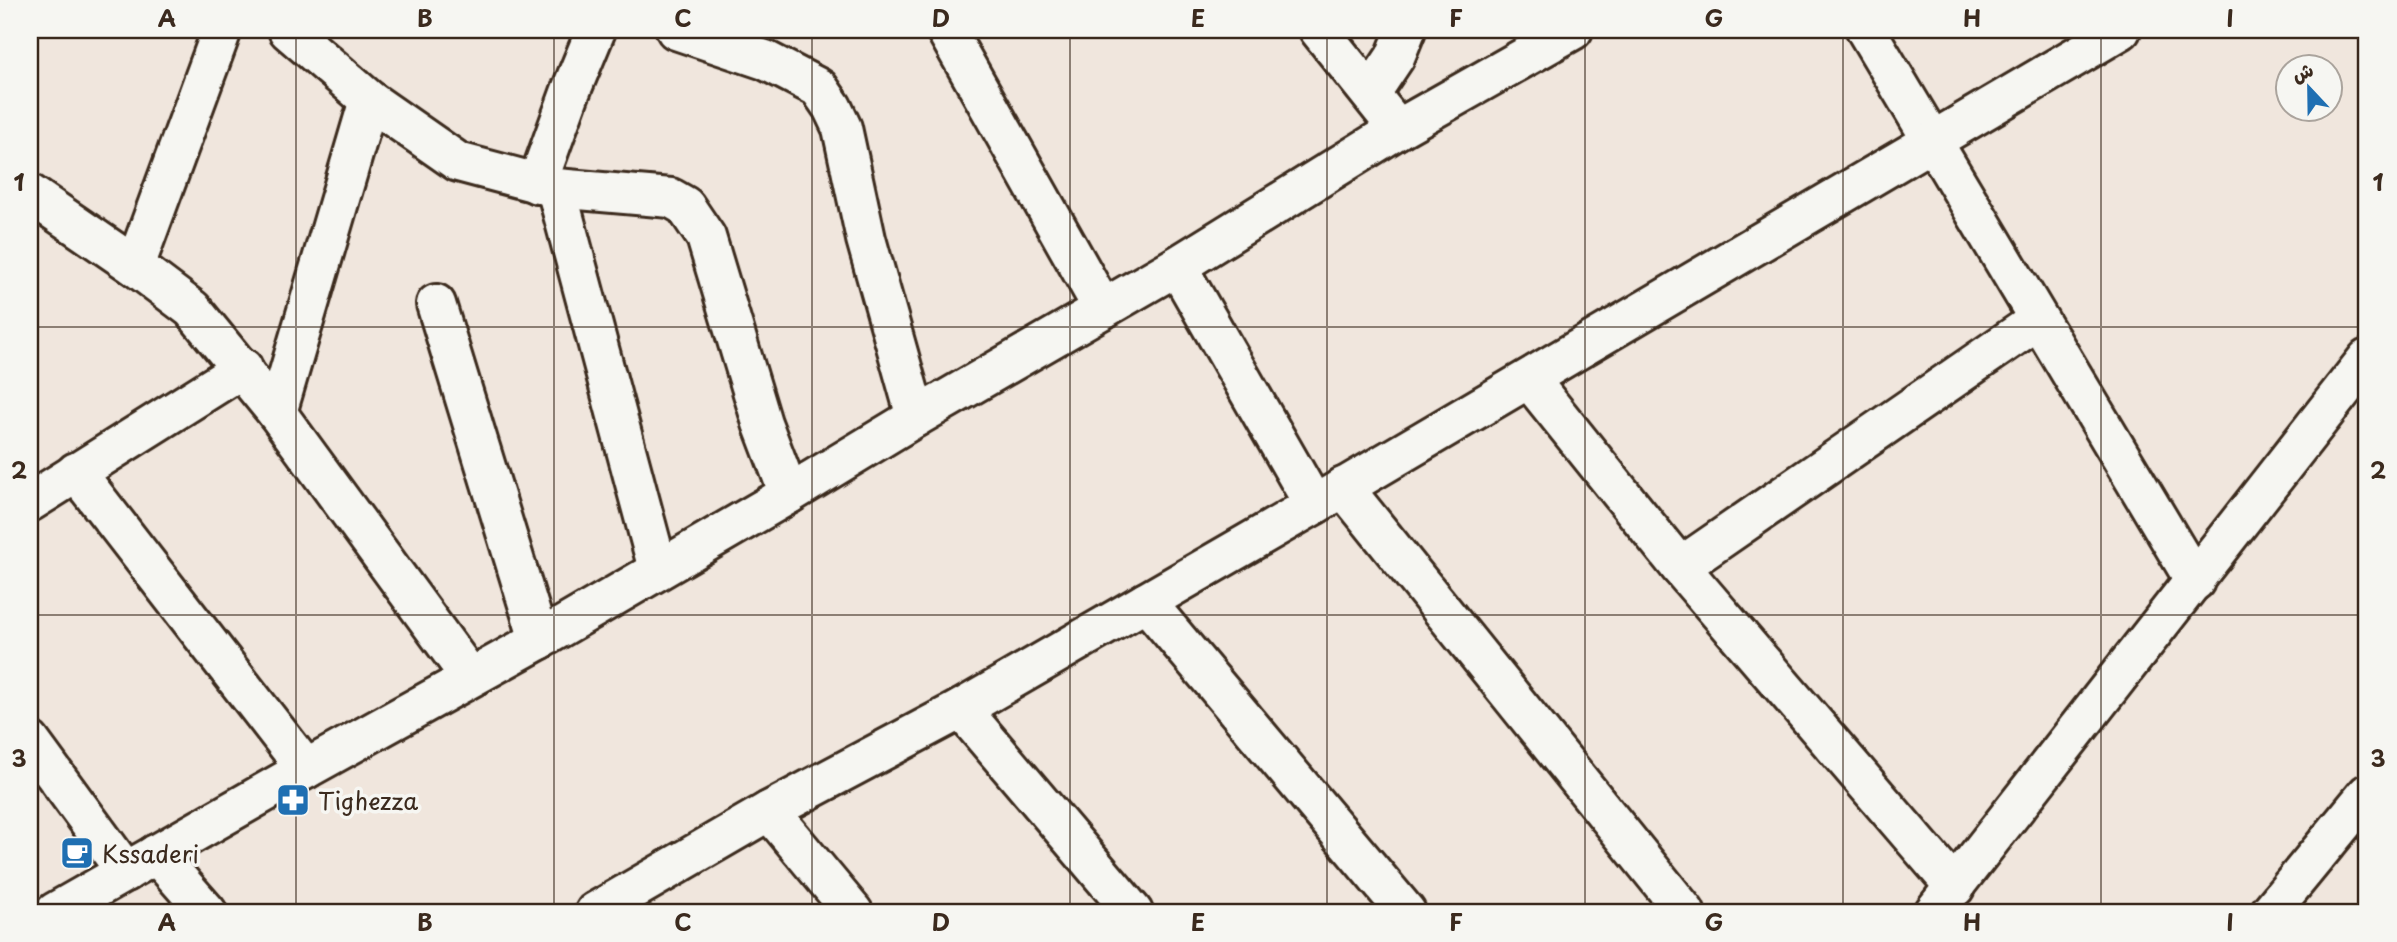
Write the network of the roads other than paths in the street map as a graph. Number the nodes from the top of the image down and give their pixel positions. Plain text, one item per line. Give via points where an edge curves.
1 (222, 30) edge
2 (288, 30) edge
3 (596, 30) edge
4 (676, 30) edge
5 (946, 30) edge
6 (1319, 30) edge
7 (1436, 30) edge
8 (1573, 30) edge
9 (1866, 30) edge
10 (2121, 30) edge
11 (1400, 43) edge
12 (1371, 93) junction
13 (369, 100) junction
14 (1398, 129) junction
15 (1933, 139) junction
16 (546, 186) junction
17 (30, 194) edge
18 (135, 266) junction
19 (1177, 266) junction
20 (436, 304) dead end
21 (1103, 309) junction
22 (2038, 320) junction
23 (2367, 359) edge
24 (243, 368) junction
25 (1529, 379) junction
26 (277, 412) junction
27 (916, 417) junction
28 (76, 472) junction
29 (789, 494) junction
30 (1328, 496) junction
31 (30, 502) edge
32 (1680, 567) junction
33 (658, 569) junction
34 (2195, 581) junction
35 (1146, 602) junction
36 (539, 640) junction
37 (470, 677) junction
38 (961, 709) junction
39 (30, 741) edge
40 (306, 769) junction
41 (2367, 794) edge
42 (769, 811) junction
43 (141, 863) junction
44 (1941, 905) edge
45 (55, 912) edge
46 (207, 912) edge
47 (595, 912) edge
48 (853, 912) edge
49 (1133, 912) edge
50 (1406, 912) edge
51 (1685, 912) edge
52 (2270, 912) edge

1 - 18 street
2 - 13 street
3 - 16 street
4 - 27 street via 765,60 819,88 832,107 842,128 866,239
5 - 21 street
6 - 12 street
7 - 11 street
8 - 14 street
9 - 15 street
10 - 15 street
11 - 12 street
12 - 14 street
13 - 16 street via 458,162
13 - 26 street
14 - 19 street
15 - 22 street
15 - 25 street
16 - 29 street via 671,198 695,218 706,237 762,423
16 - 33 street
17 - 18 street
18 - 24 street via 191,309
19 - 21 street
19 - 30 street
20 - 36 street
21 - 27 street
22 - 32 street
22 - 34 street
23 - 34 street
24 - 26 street
24 - 28 street
25 - 30 street
25 - 32 street
26 - 37 street
27 - 29 street
28 - 31 street
28 - 40 street
29 - 33 street
30 - 35 street
30 - 51 street
32 - 44 street
33 - 36 street
34 - 44 street
35 - 38 street
35 - 50 street
36 - 37 street
37 - 40 street
38 - 42 street
38 - 49 street
39 - 43 street
40 - 43 street
41 - 52 street
42 - 47 street
42 - 48 street
43 - 45 street
43 - 46 street

